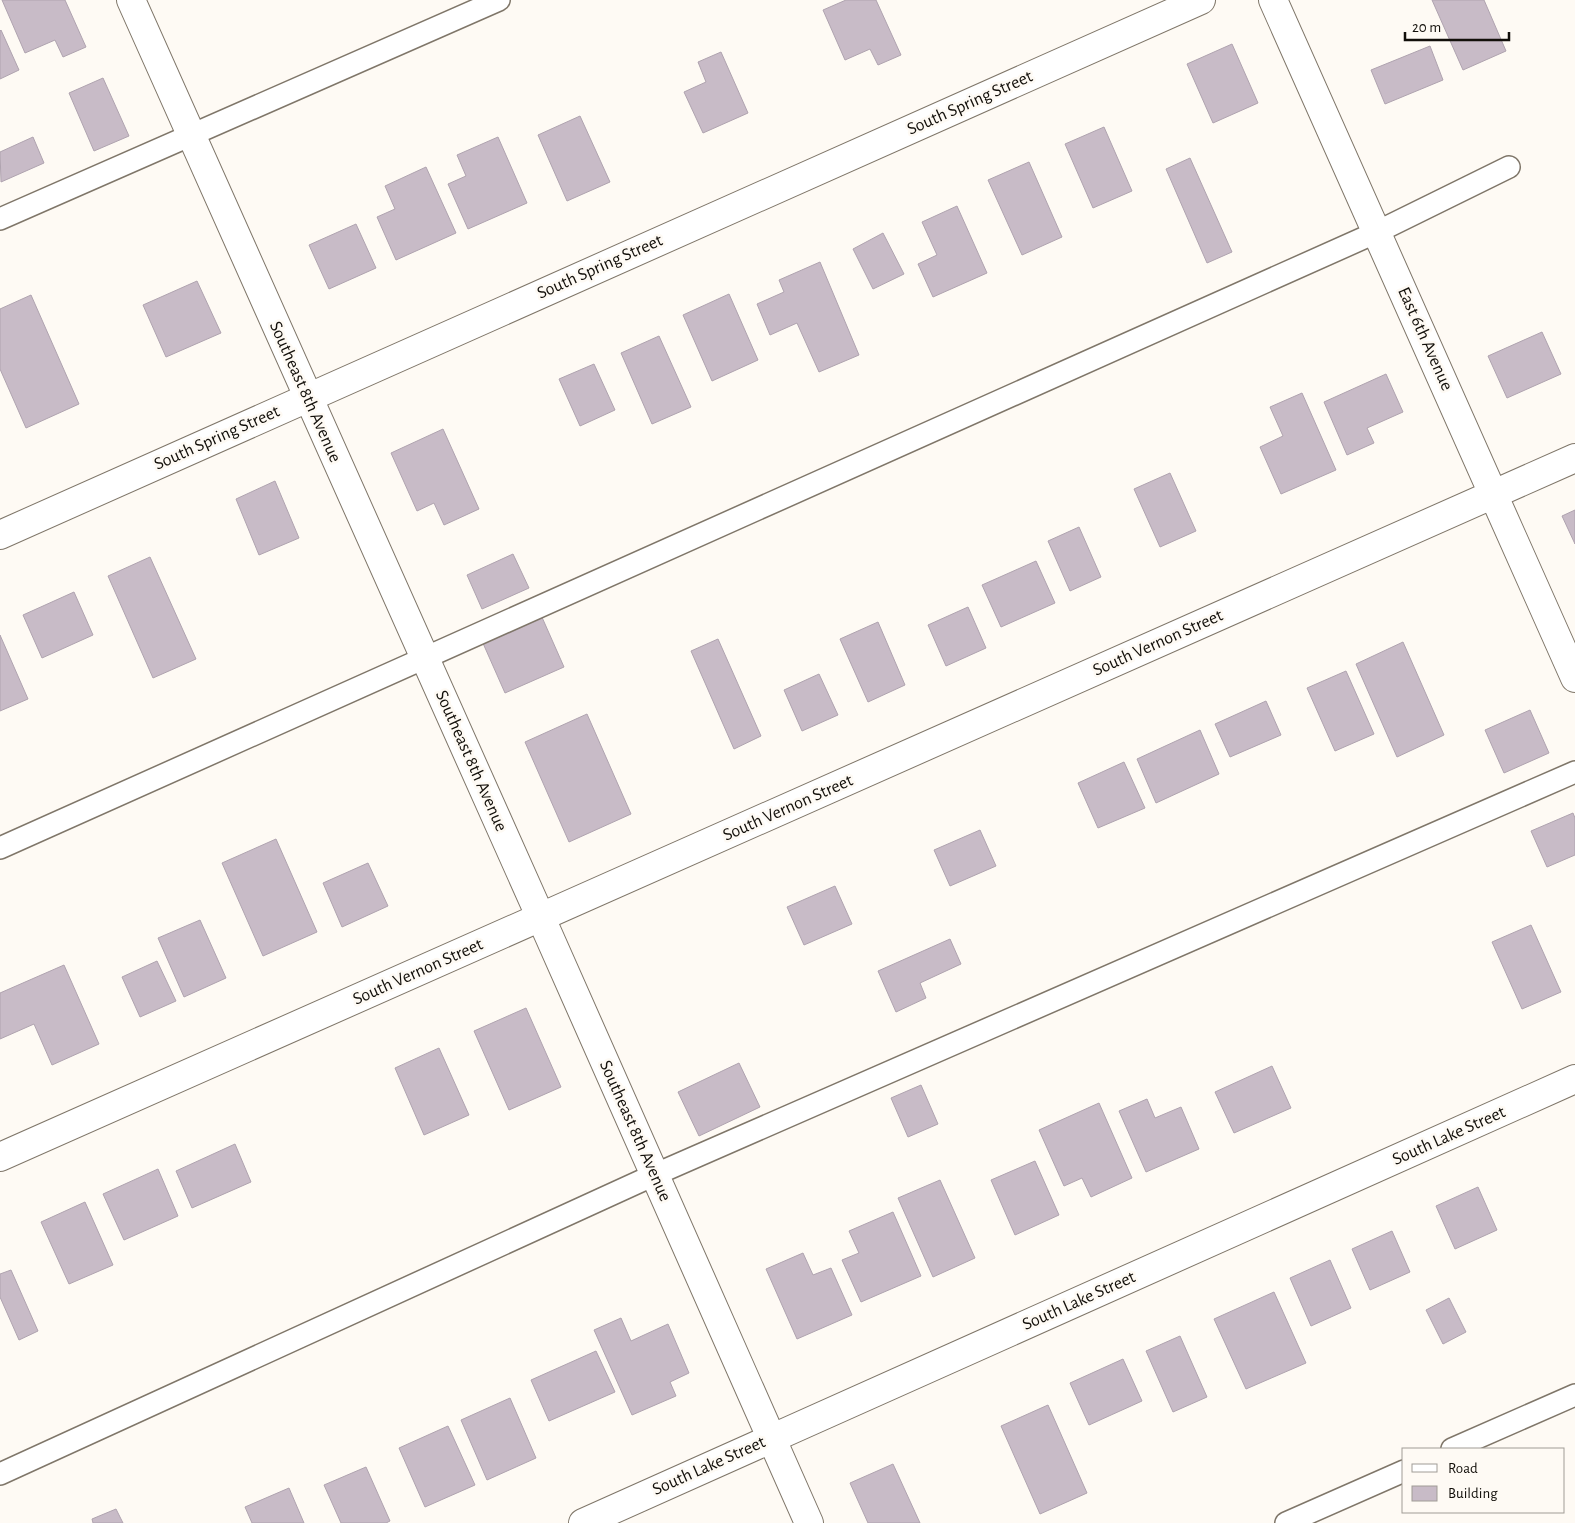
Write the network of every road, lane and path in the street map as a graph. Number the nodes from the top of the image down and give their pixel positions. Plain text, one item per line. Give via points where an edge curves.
1 (131, 0) edge
2 (499, 0) edge
3 (1201, 0) edge
4 (1274, 0) edge
5 (190, 134) junction
6 (1509, 167) dead end
7 (0, 219) edge
8 (1377, 232) junction
9 (308, 398) junction
10 (1575, 458) edge
11 (1494, 494) junction
12 (0, 535) edge
13 (424, 658) junction
14 (1575, 678) edge
15 (1575, 772) edge
16 (0, 848) edge
17 (541, 918) junction
18 (1575, 1080) edge
19 (0, 1156) edge
20 (654, 1175) junction
21 (1575, 1395) edge
22 (771, 1439) junction
23 (1454, 1448) edge
24 (1402, 1472) edge
25 (0, 1474) edge
26 (583, 1523) edge
27 (809, 1523) edge
28 (1286, 1523) edge

1 - 5 street, Southeast 8th Avenue
2 - 5 lane
3 - 9 street, South Spring Street
4 - 8 street, East 6th Avenue
5 - 7 lane
5 - 9 street, Southeast 8th Avenue
6 - 8 lane
8 - 11 street, East 6th Avenue
8 - 13 lane
9 - 12 street, South Spring Street
9 - 13 street, Southeast 8th Avenue
10 - 11 street, South Vernon Street
11 - 14 street, East 6th Avenue
11 - 17 street, South Vernon Street
13 - 16 lane
13 - 17 street, Southeast 8th Avenue
15 - 20 lane
17 - 19 street, South Vernon Street
17 - 20 street, Southeast 8th Avenue
18 - 22 street, South Lake Street
20 - 22 street, Southeast 8th Avenue
20 - 25 lane
21 - 23 lane
22 - 26 street, South Lake Street
22 - 27 street, Southeast 8th Avenue
24 - 28 lane

